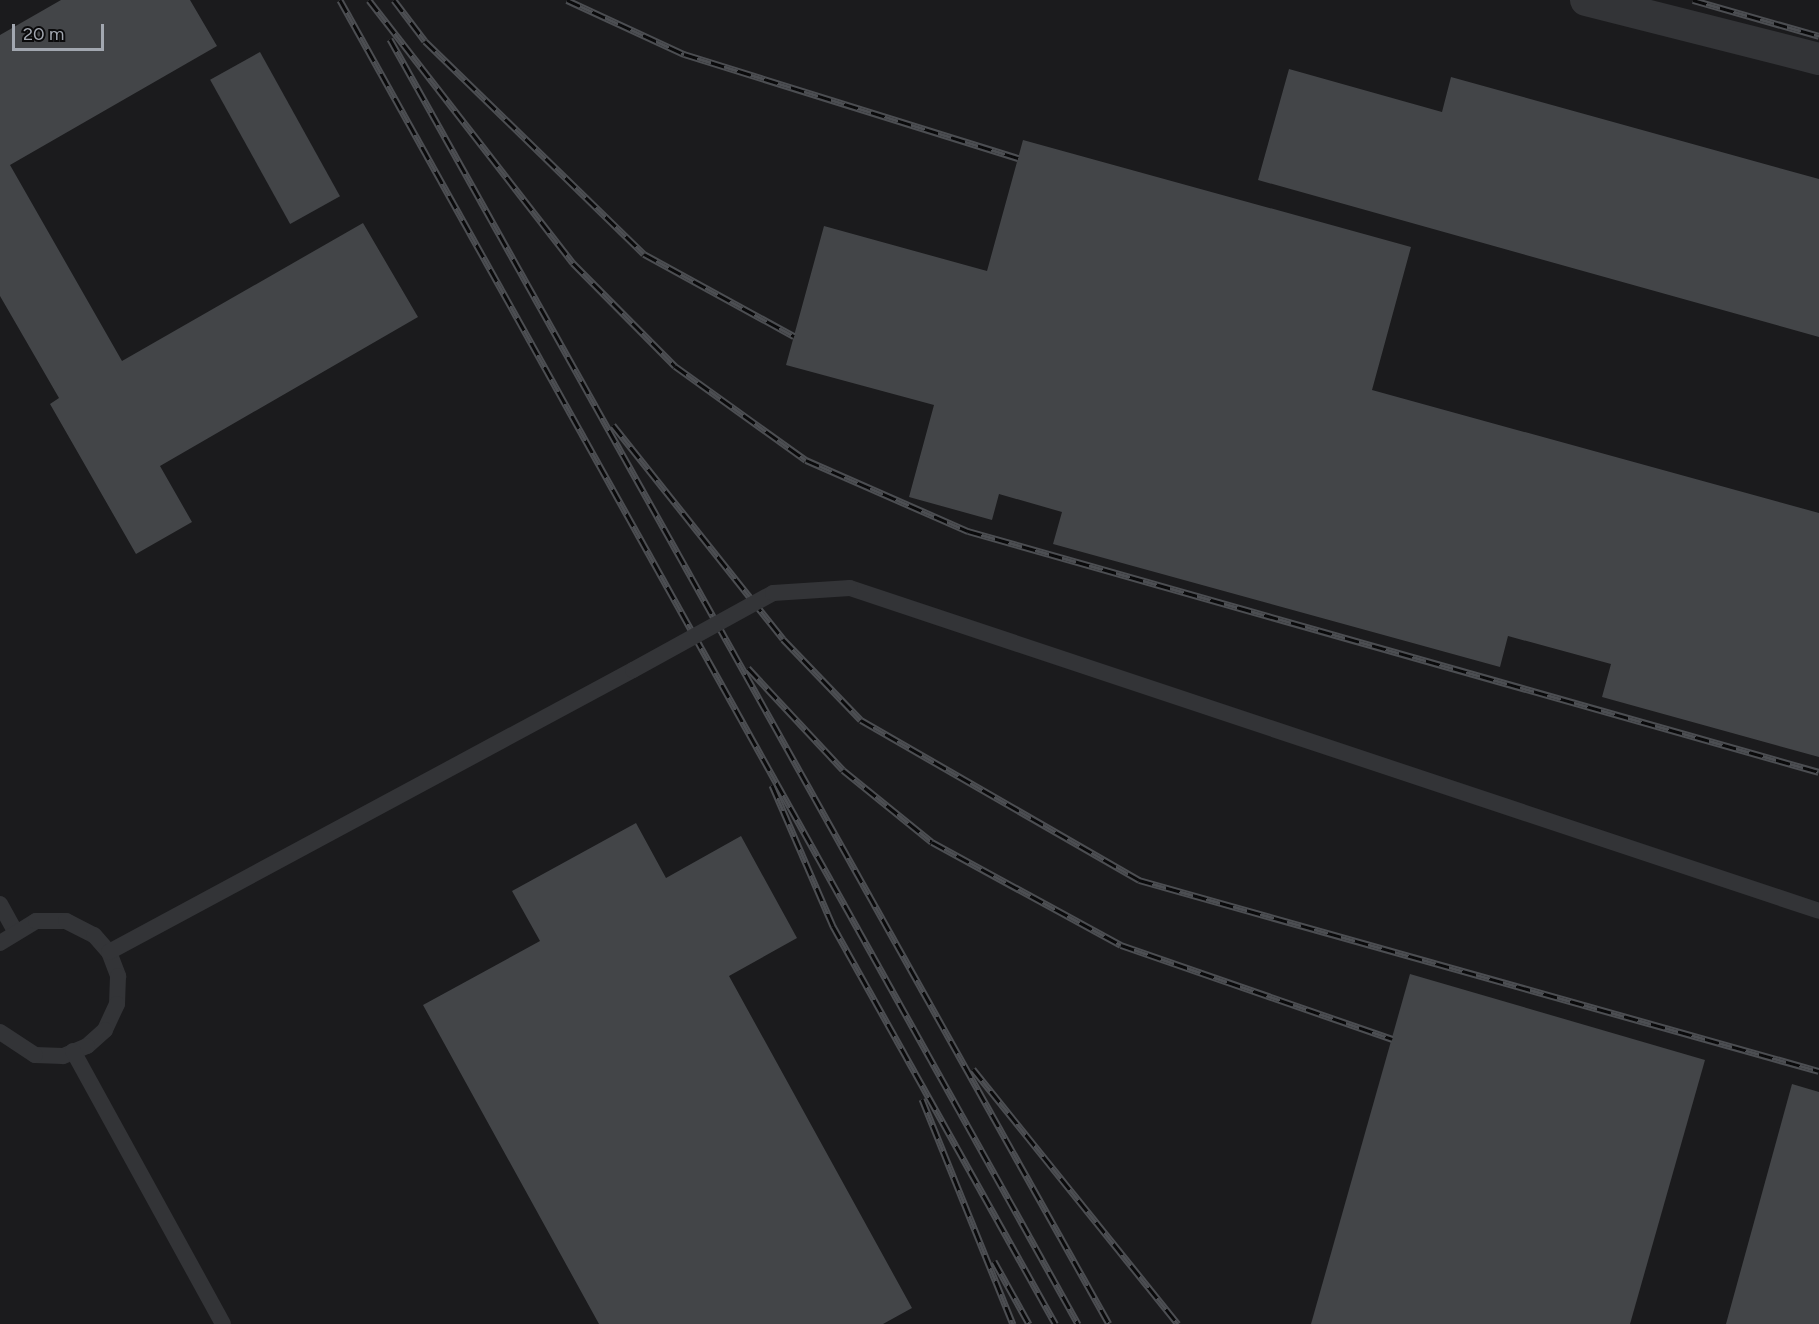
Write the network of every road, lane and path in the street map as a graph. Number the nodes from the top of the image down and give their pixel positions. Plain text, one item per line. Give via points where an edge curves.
1 (1586, 0) edge
2 (1819, 59) edge
3 (0, 904) edge
4 (1819, 911) edge
5 (14, 929) junction
6 (0, 943) edge
7 (109, 952) junction
8 (0, 1032) edge
9 (73, 1051) junction
10 (224, 1324) edge

1 - 2 street
3 - 5 lane
4 - 7 lane, bridge via 850,588 773,593
5 - 6 lane
5 - 7 lane via 36,921 66,921 94,935
7 - 9 lane via 118,976 117,1004 105,1030
8 - 9 lane via 35,1055
9 - 10 lane

